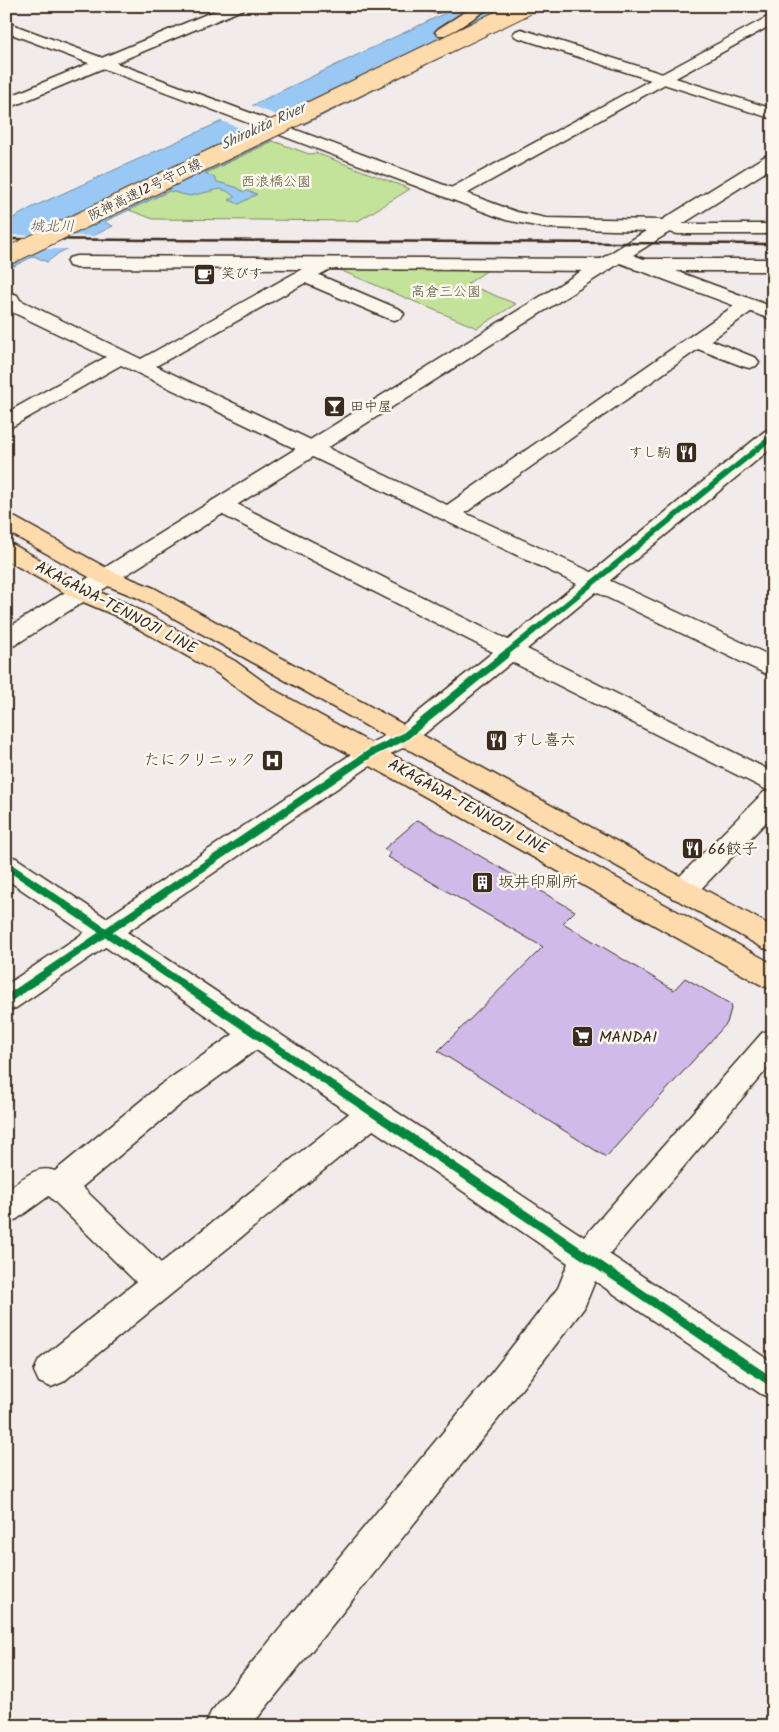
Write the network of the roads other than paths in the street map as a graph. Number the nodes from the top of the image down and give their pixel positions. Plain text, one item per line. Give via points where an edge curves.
1 (239, 6) edge
2 (485, 6) edge
3 (497, 6) edge
4 (527, 6) edge
5 (773, 18) edge
6 (6, 27) edge
7 (443, 32) junction
8 (521, 34) dead end
9 (103, 63) junction
10 (662, 79) junction
11 (6, 104) edge
12 (773, 114) edge
13 (773, 159) edge
14 (453, 194) junction
15 (69, 209) dead end
16 (666, 226) junction
17 (773, 229) edge
18 (6, 257) edge
19 (611, 260) junction
20 (76, 262) dead end
21 (327, 263) junction
22 (641, 265) junction
23 (773, 266) edge
24 (304, 276) junction
25 (6, 297) edge
26 (748, 305) junction
27 (394, 314) dead end
28 (773, 314) edge
29 (696, 342) junction
30 (122, 356) junction
31 (749, 362) dead end
32 (142, 366) junction
33 (6, 422) edge
34 (773, 436) edge
35 (311, 449) junction
36 (221, 505) junction
37 (450, 514) junction
38 (6, 522) edge
39 (6, 550) edge
40 (106, 577) junction
41 (594, 582) junction
42 (82, 593) junction
43 (6, 640) edge
44 (510, 650) junction
45 (773, 667) edge
46 (404, 737) junction
47 (371, 753) junction
48 (773, 783) edge
49 (773, 799) edge
50 (6, 865) edge
51 (682, 891) junction
52 (106, 932) junction
53 (773, 940) edge
54 (773, 978) edge
55 (6, 1000) edge
56 (256, 1034) junction
57 (773, 1041) edge
58 (372, 1113) junction
59 (60, 1186) junction
60 (6, 1209) edge
61 (587, 1258) junction
62 (160, 1284) junction
63 (51, 1371) dead end
64 (773, 1383) edge
65 (225, 1726) edge

1 - 9 street
2 - 7 main road
3 - 7 main road, 阪神高速12号守口線
4 - 18 main road, 阪神高速12号守口線, bridge
5 - 10 street
6 - 9 street
7 - 15 main road, 阪神高速12号守口線
8 - 10 street
9 - 11 street
9 - 14 street
10 - 12 street
10 - 14 street
13 - 16 street
14 - 16 street via 535,222
16 - 17 street
16 - 19 street
19 - 21 street
19 - 22 street
19 - 35 street
20 - 21 street
21 - 24 street
22 - 23 street
22 - 26 street
24 - 27 street
24 - 32 street
25 - 30 street via 24,318
26 - 28 street
26 - 29 street
29 - 31 street
29 - 37 street
30 - 32 street
30 - 33 street
32 - 35 street
34 - 41 street
35 - 36 street
35 - 37 street
36 - 40 street
36 - 44 street
37 - 41 street
38 - 40 main road, AKAGAWA-TENNOJI LINE
39 - 42 main road, AKAGAWA-TENNOJI LINE
40 - 42 street
40 - 46 main road, AKAGAWA-TENNOJI LINE via 146,593
41 - 44 street
41 - 45 street
42 - 43 street
42 - 47 main road, AKAGAWA-TENNOJI LINE via 122,610 226,667 267,696
44 - 46 street
44 - 48 street
46 - 47 street
46 - 51 main road, AKAGAWA-TENNOJI LINE
47 - 52 street
47 - 54 main road, AKAGAWA-TENNOJI LINE
49 - 51 street
50 - 52 street
51 - 53 main road, AKAGAWA-TENNOJI LINE
52 - 55 street
52 - 56 street
56 - 58 street
56 - 59 street via 170,1095
57 - 61 street
58 - 61 street
58 - 62 street
59 - 60 street via 45,1181
59 - 62 street
61 - 64 street
61 - 65 street via 572,1297
62 - 63 street

